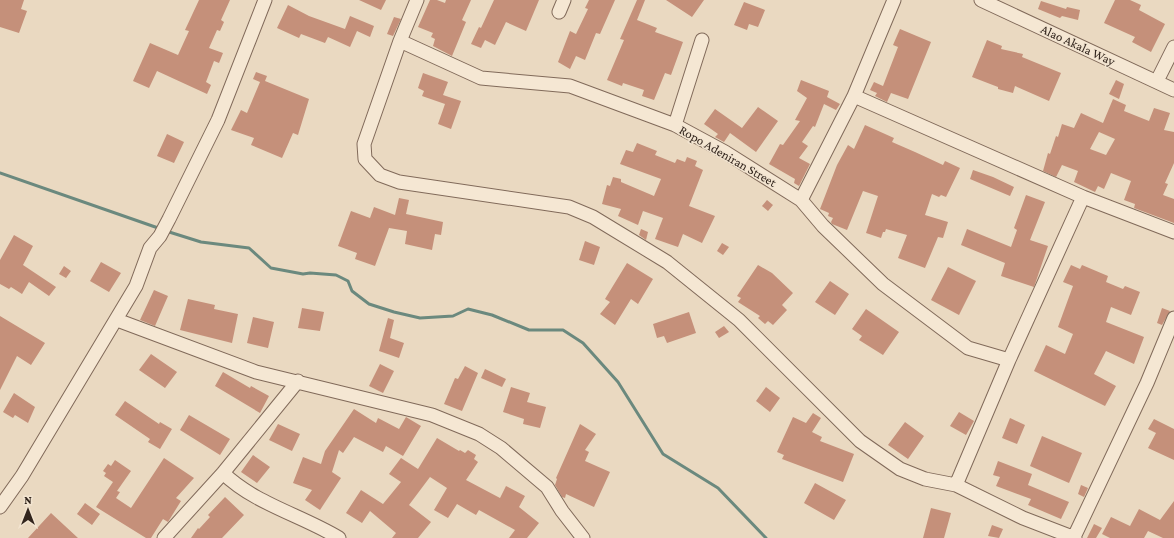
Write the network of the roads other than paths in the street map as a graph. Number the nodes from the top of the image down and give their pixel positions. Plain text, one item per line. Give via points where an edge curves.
1 (265, 0) edge
2 (417, 0) edge
3 (894, 0) edge
4 (981, 0) edge
5 (702, 40) dead end
6 (400, 41) junction
7 (1174, 48) edge
8 (1156, 81) junction
9 (1174, 90) edge
10 (854, 96) junction
11 (675, 125) junction
12 (1083, 197) junction
13 (801, 200) junction
14 (1174, 232) edge
15 (1174, 318) edge
16 (117, 320) junction
17 (1009, 360) junction
18 (298, 381) junction
19 (223, 473) junction
20 (956, 486) junction
21 (0, 507) edge
22 (164, 538) edge
23 (339, 538) edge
24 (583, 538) edge
25 (1075, 538) edge

1 - 16 street via 218,120 160,236 150,248 141,276
2 - 6 street
3 - 10 street
4 - 8 street, Alao Akala Way
5 - 11 street
6 - 11 street, Ropo Adeniran Street via 481,78 570,86
6 - 20 street via 364,144 365,159 380,175 398,182 569,207 593,217 667,262 739,320 860,441 900,468 925,479
7 - 8 street
8 - 9 street, Alao Akala Way
10 - 12 street
10 - 13 street
11 - 13 street, Ropo Adeniran Street
12 - 14 street
12 - 17 street
13 - 17 street, Ropo Adeniran Street via 823,226 883,284 968,348
15 - 25 street via 1147,383
16 - 18 street via 241,367
16 - 21 street via 22,476
17 - 20 street
18 - 19 street
18 - 24 street via 432,415 479,434 501,448 547,487
19 - 22 street
19 - 23 street via 235,484
20 - 25 street via 1023,518

